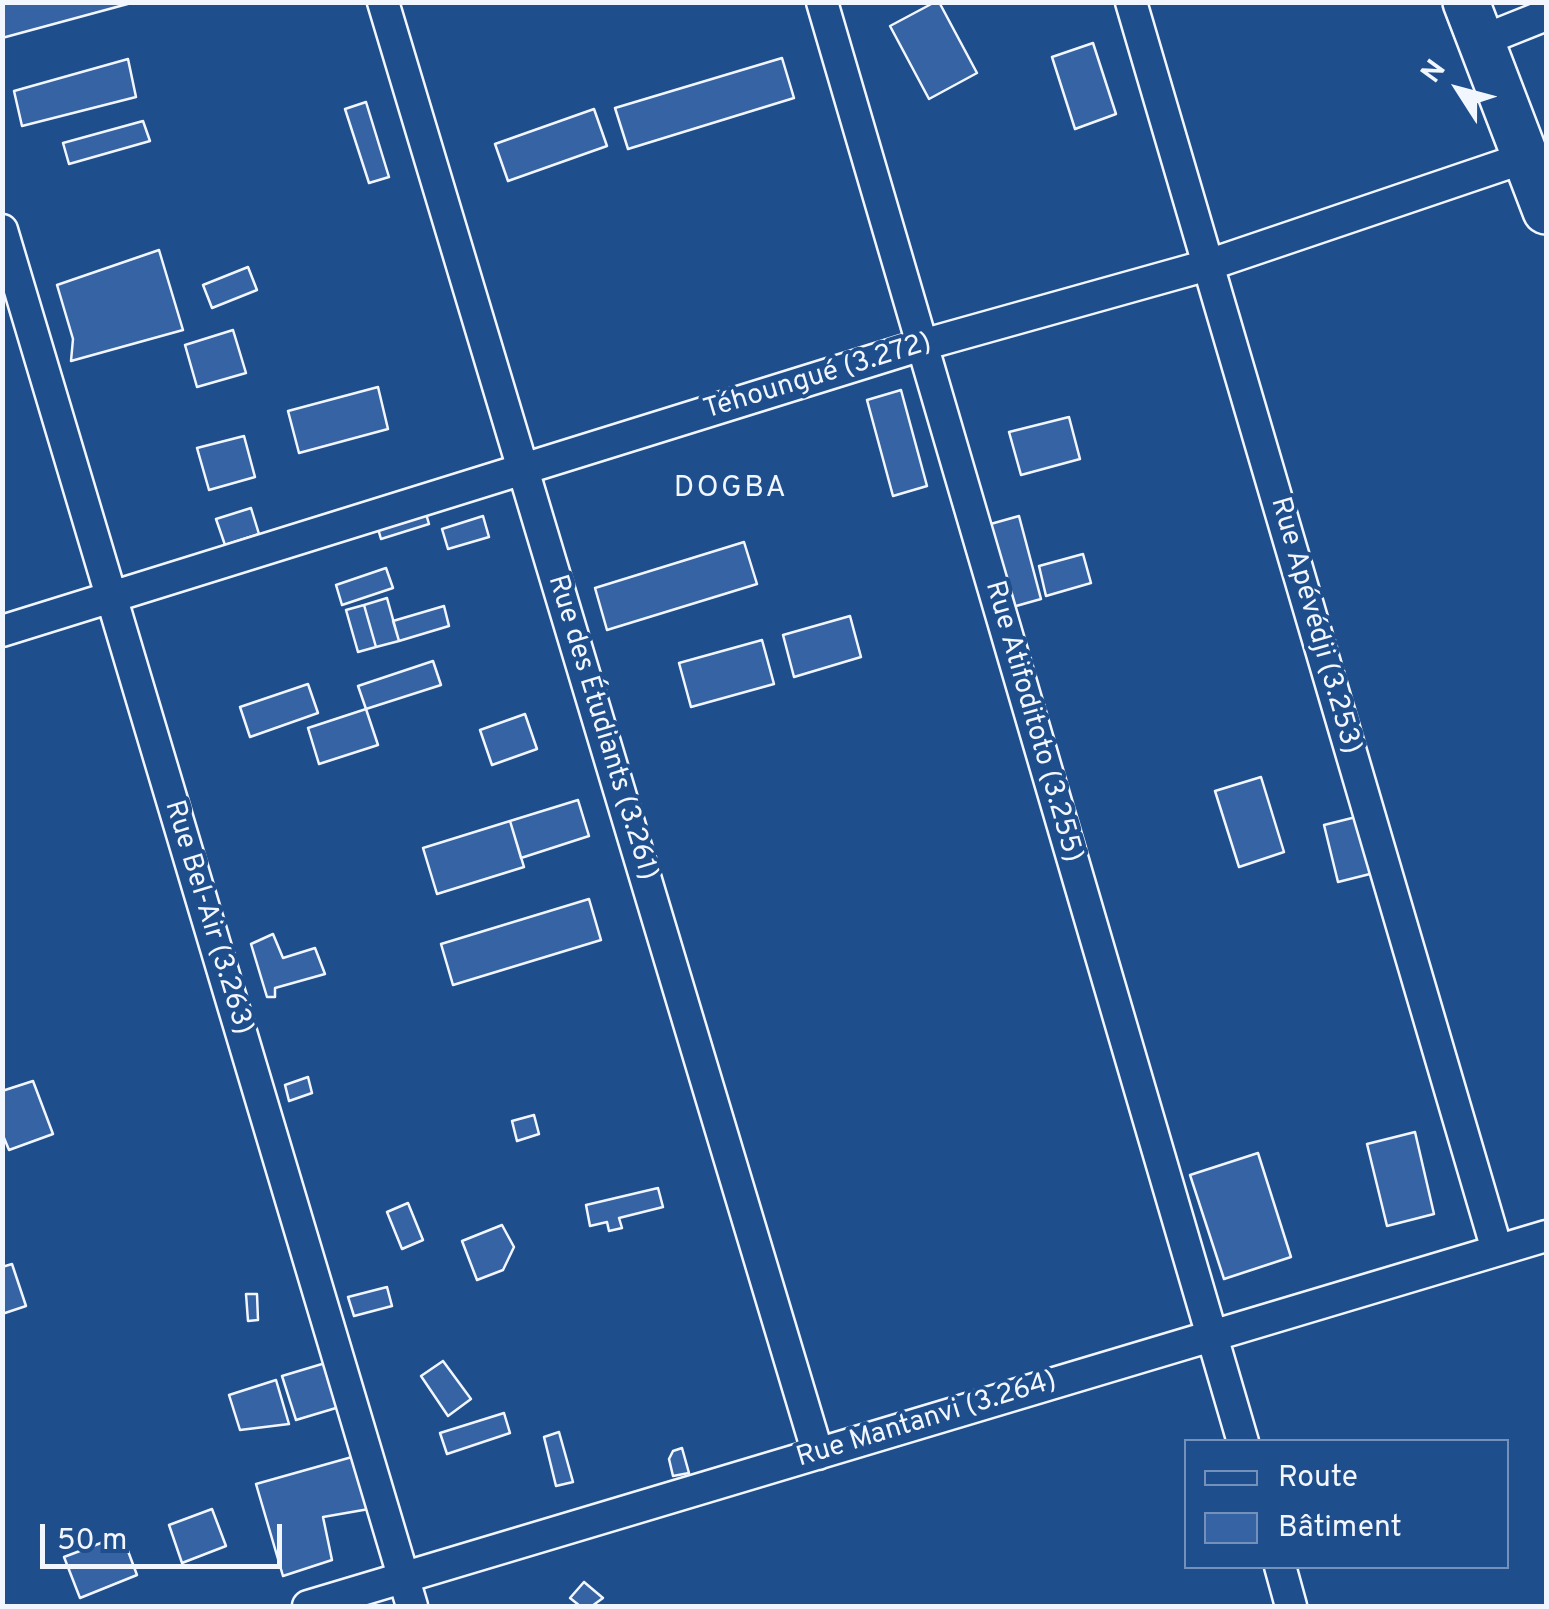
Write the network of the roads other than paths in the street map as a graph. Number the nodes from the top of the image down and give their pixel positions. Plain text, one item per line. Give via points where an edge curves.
1 (383, 2) edge
2 (822, 2) edge
3 (1130, 2) edge
4 (1546, 15) edge
5 (1474, 22) edge
6 (1524, 158) junction
7 (1546, 210) edge
8 (2, 230) edge
9 (1208, 265) junction
10 (922, 346) junction
11 (523, 470) junction
12 (112, 598) junction
13 (2, 631) edge
14 (1546, 1236) edge
15 (1497, 1250) junction
16 (1212, 1336) junction
17 (1242, 1439) edge
18 (818, 1454) junction
19 (1281, 1569) edge
20 (408, 1592) edge
21 (308, 1606) edge
22 (1292, 1606) edge

1 - 11 street, Rue des Étudiants (3.261)
2 - 10 street, Rue Atifoditoto (3.255)
3 - 9 street, Rue Apévédji (3.253)
4 - 5 street
5 - 6 main road
6 - 7 main road
6 - 9 street, Téhoungué (3.272)
8 - 12 street, Rue Bel-Air (3.263)
9 - 10 street, Téhoungué (3.272)
9 - 15 street, Rue Apévédji (3.253)
10 - 11 street, Téhoungué (3.272)
10 - 16 street, Rue Atifoditoto (3.255)
11 - 12 street, Téhoungué (3.272)
11 - 18 street, Rue des Étudiants (3.261)
12 - 13 street, Téhoungué (3.272)
12 - 20 street, Rue Bel-Air (3.263)
14 - 15 street, Rue Mantanvi (3.264)
15 - 16 street, Rue Mantanvi (3.264)
16 - 17 street, Rue Atifoditoto (3.255)
16 - 18 street, Rue Mantanvi (3.264)
18 - 20 street, Rue Mantanvi (3.264)
19 - 22 street
20 - 21 street, Rue Mantanvi (3.264)

